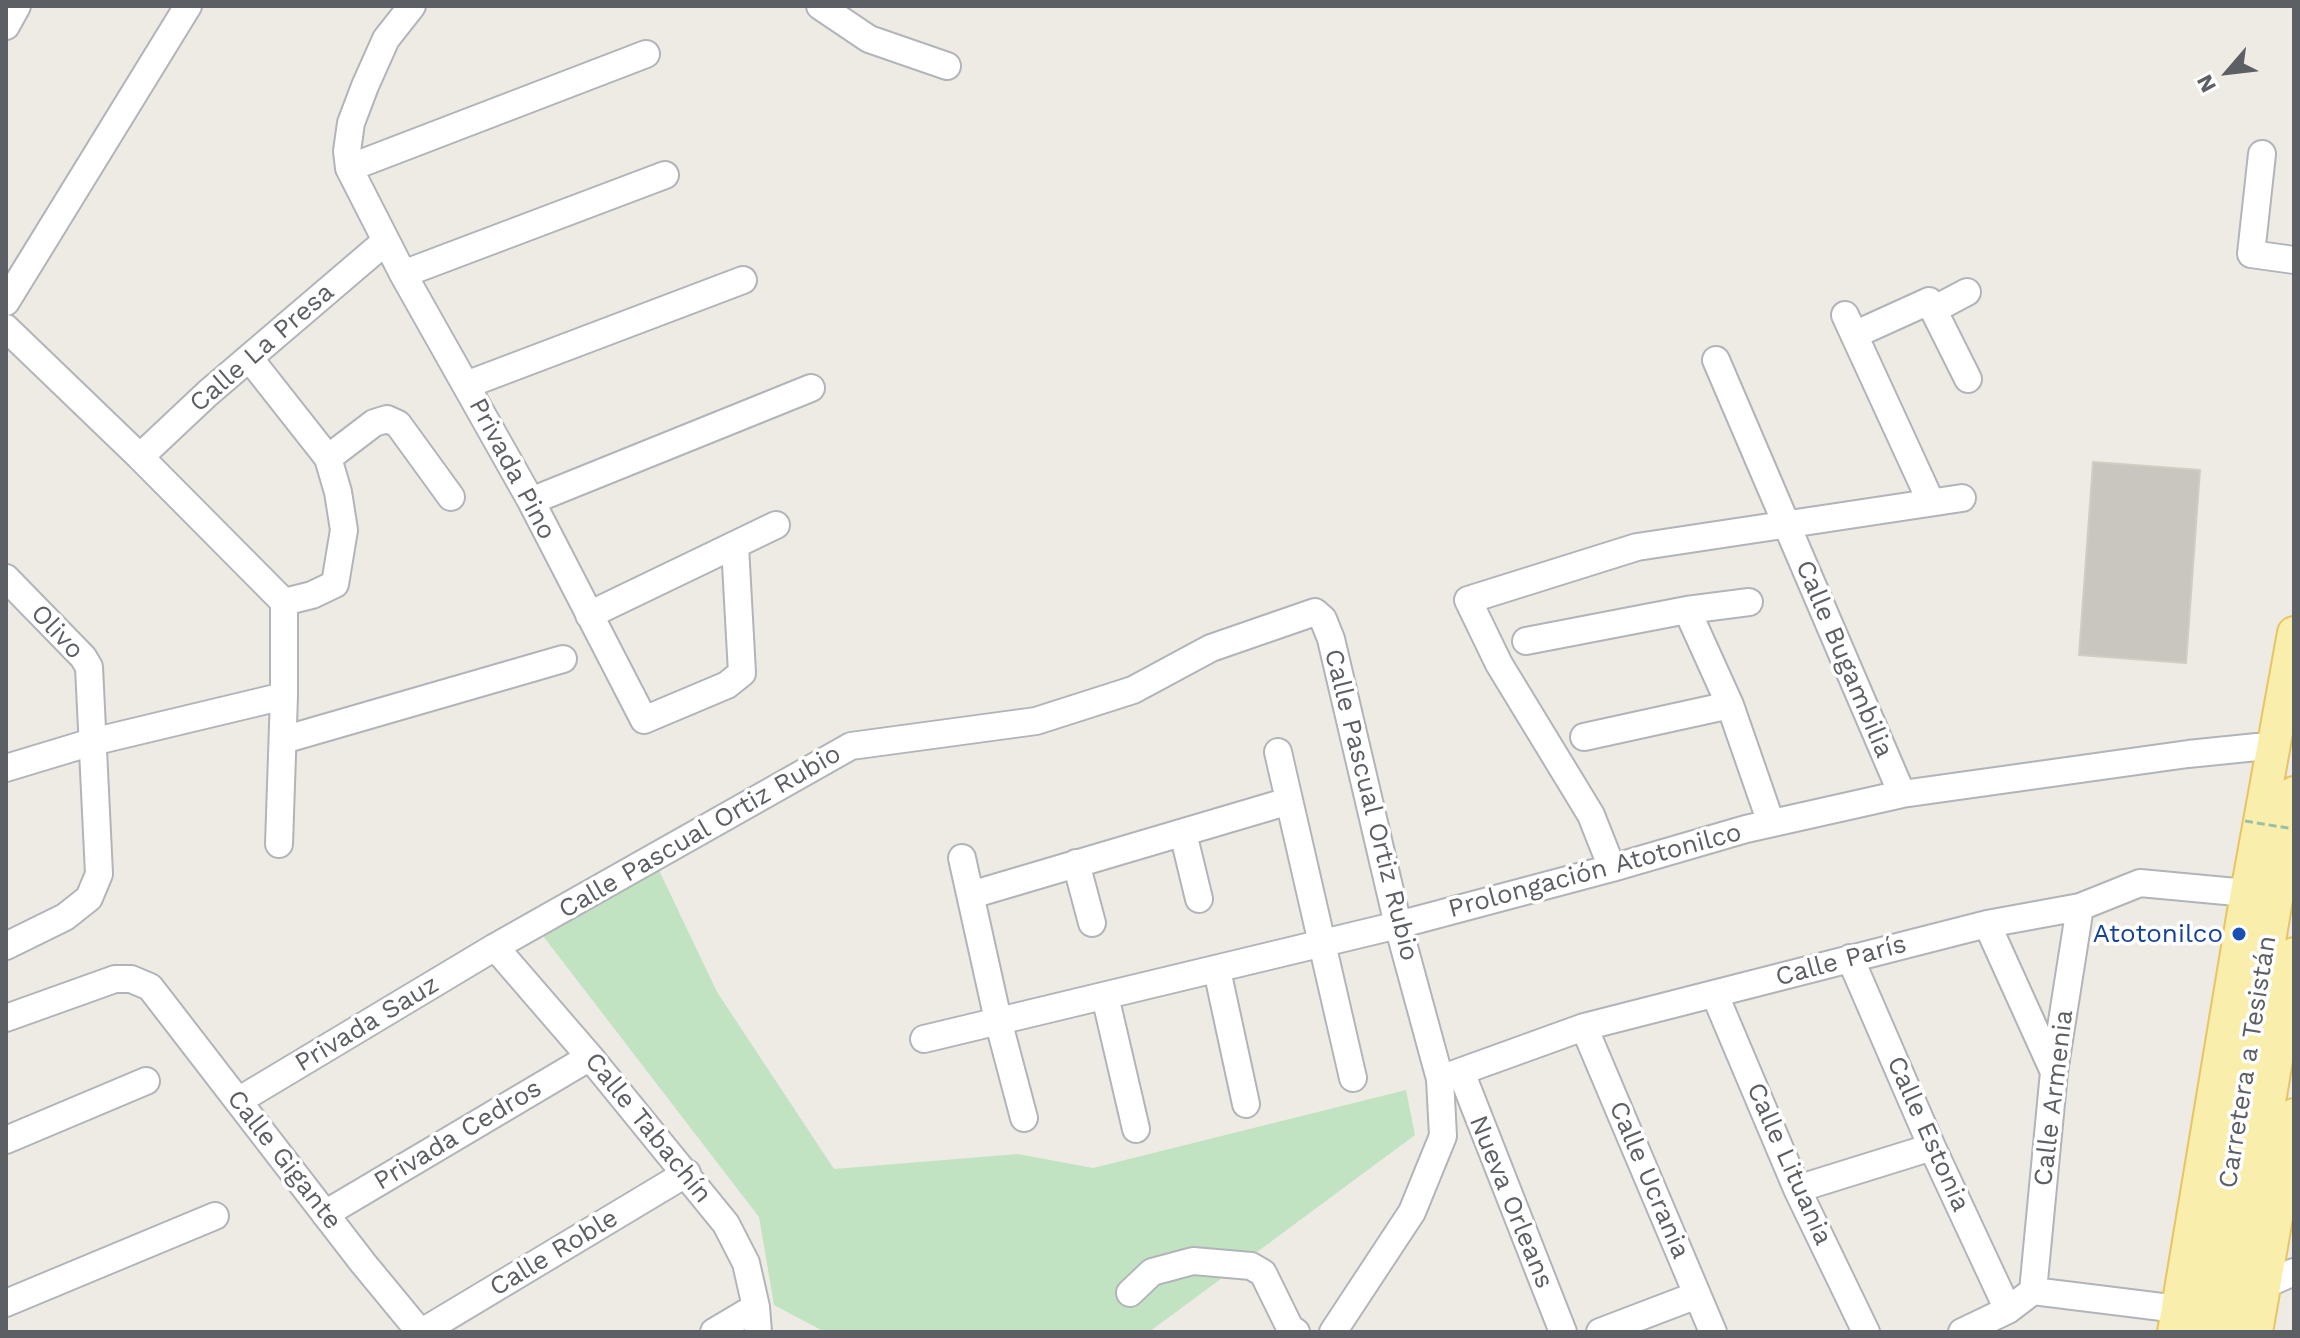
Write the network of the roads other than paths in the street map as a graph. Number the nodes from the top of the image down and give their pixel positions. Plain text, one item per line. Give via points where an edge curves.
1 (17, 6) edge
2 (188, 6) edge
3 (412, 6) edge
4 (820, 6) edge
5 (6, 26) edge
6 (646, 54) dead end
7 (947, 66) dead end
8 (2262, 154) dead end
9 (349, 168) junction
10 (665, 175) dead end
11 (386, 241) junction
12 (2294, 260) edge
13 (403, 274) junction
14 (743, 280) dead end
15 (1967, 292) dead end
16 (6, 302) edge
17 (1933, 310) junction
18 (6, 328) edge
19 (250, 359) junction
20 (1716, 360) dead end
21 (1968, 379) dead end
22 (466, 385) junction
23 (811, 388) dead end
24 (140, 457) junction
25 (328, 458) junction
26 (451, 497) dead end
27 (1962, 498) dead end
28 (531, 501) junction
29 (1931, 502) junction
30 (1786, 524) junction
31 (776, 525) dead end
32 (735, 546) junction
33 (6, 578) edge
34 (284, 602) junction
35 (1749, 602) dead end
36 (1687, 610) junction
37 (589, 615) junction
38 (2294, 633) edge
39 (1526, 641) dead end
40 (563, 659) dead end
41 (284, 696) junction
42 (1730, 705) junction
43 (1584, 737) dead end
44 (283, 740) junction
45 (92, 742) junction
46 (2273, 748) junction
47 (1278, 752) dead end
48 (6, 768) edge
49 (2294, 793) edge
50 (1902, 794) junction
51 (1289, 801) junction
52 (1771, 823) junction
53 (1183, 833) junction
54 (279, 844) dead end
55 (962, 858) dead end
56 (1076, 863) junction
57 (1612, 868) junction
58 (2247, 893) junction
59 (971, 895) junction
60 (1199, 899) dead end
61 (2080, 907) junction
62 (1092, 923) dead end
63 (1987, 924) junction
64 (1398, 925) junction
65 (1323, 944) junction
66 (6, 946) edge
67 (495, 947) junction
68 (2294, 954) edge
69 (1850, 958) junction
70 (1217, 970) junction
71 (1715, 995) junction
72 (1105, 996) junction
73 (6, 1018) edge
74 (998, 1020) junction
75 (1584, 1027) junction
76 (924, 1039) dead end
77 (590, 1057) junction
78 (2054, 1072) junction
79 (1450, 1076) junction
80 (1353, 1078) dead end
81 (146, 1081) dead end
82 (238, 1101) junction
83 (1246, 1104) dead end
84 (2294, 1115) edge
85 (1024, 1118) dead end
86 (1136, 1129) dead end
87 (6, 1140) edge
88 (1932, 1147) junction
89 (687, 1173) junction
90 (1797, 1189) junction
91 (325, 1214) junction
92 (215, 1216) dead end
93 (2294, 1272) edge
94 (2264, 1285) junction
95 (2033, 1291) junction
96 (1130, 1293) dead end
97 (1697, 1295) junction
98 (6, 1303) edge
99 (2008, 1310) junction
100 (757, 1320) edge
101 (2176, 1321) edge
102 (421, 1332) edge
103 (714, 1332) edge
104 (1296, 1332) edge
105 (1333, 1332) edge
106 (1563, 1332) edge
107 (1600, 1332) edge
108 (1713, 1332) edge
109 (1866, 1332) edge
110 (1962, 1332) edge
111 (2203, 1332) edge
112 (2230, 1332) edge
113 (2256, 1332) edge

1 - 5 street
2 - 16 street
3 - 9 street, Privada Pino via 386,39 365,86 351,123
4 - 7 street via 869,39
6 - 9 street
8 - 12 street via 2251,254
9 - 11 street, Privada Pino
10 - 13 street
11 - 13 street, Privada Pino
11 - 19 street, Calle La Presa
13 - 22 street, Privada Pino
14 - 22 street
15 - 17 street
17 - 21 street
17 - 29 street via 1929,301 1850,325
18 - 24 street
19 - 24 street, Calle La Presa
19 - 25 street
20 - 30 street, Calle Bugambilia
22 - 28 street, Privada Pino
23 - 28 street
24 - 34 street
25 - 26 street via 387,419 398,424
25 - 34 street via 344,530 335,584
27 - 29 street, Calle Bugambilia
28 - 37 street, Privada Pino
29 - 30 street, Calle Bugambilia
30 - 50 street, Calle Bugambilia
30 - 57 street, Calle Bugambilia via 1637,547 1468,600 1499,664 1591,815
31 - 32 street
32 - 37 street
32 - 37 street, Privada Pino via 742,673 727,685 644,720
33 - 45 street, Olivo via 89,667
34 - 41 street
35 - 36 street
36 - 39 street
36 - 42 street
38 - 46 main road
40 - 44 street
41 - 44 street
41 - 45 street
42 - 43 street
42 - 52 street
44 - 54 street
45 - 48 street
45 - 66 street, Olivo via 99,874 89,898 65,917
46 - 50 street, Prolongación Atotonilco via 2188,754
46 - 58 main road
47 - 51 street
49 - 111 main road, Carretera a Tesistán
50 - 52 street, Prolongación Atotonilco
51 - 53 street
51 - 65 street
52 - 57 street, Prolongación Atotonilco
53 - 56 street
53 - 60 street
55 - 59 street
56 - 59 street
56 - 62 street
57 - 64 street, Prolongación Atotonilco
58 - 61 street, Calle París via 2140,883
58 - 101 main road
59 - 74 street
61 - 63 street, Calle París
61 - 78 street, Calle Armenia
63 - 69 street, Calle París
63 - 78 street
64 - 65 street, Prolongación Atotonilco
64 - 67 street, Calle Pascual Ortiz Rubio via 1331,639 1315,612 1211,648 1133,690 1036,721 851,746
64 - 79 street, Calle Pascual Ortiz Rubio
65 - 70 street, Prolongación Atotonilco
65 - 80 street
67 - 77 street, Calle Tabachín
67 - 82 street, Privada Sauz
68 - 112 main road, Carretera a Tesistán
69 - 71 street, Calle París
69 - 88 street, Calle Estonia
70 - 72 street, Prolongación Atotonilco
70 - 83 street
71 - 75 street, Calle París
71 - 90 street, Calle Lituania
72 - 74 street, Prolongación Atotonilco
72 - 86 street
73 - 82 street, Calle Gigante via 115,979 131,979 150,987
74 - 76 street, Prolongación Atotonilco
74 - 85 street
75 - 79 street, Calle París
75 - 97 street, Calle Ucrania
77 - 89 street, Calle Tabachín
77 - 91 street, Privada Cedros
78 - 95 street, Calle Armenia
79 - 105 street via 1443,1136 1412,1212
79 - 106 street, Nueva Orleans
81 - 87 street
82 - 91 street, Calle Gigante
84 - 94 main road
88 - 90 street
88 - 99 street, Calle Estonia
89 - 100 street, Calle Tabachín via 726,1224 746,1263
89 - 102 street, Calle Roble
90 - 109 street, Calle Lituania
91 - 102 street, Calle Gigante
92 - 98 street
93 - 94 street
94 - 113 main road
95 - 99 street
95 - 101 street
96 - 104 street via 1152,1272 1193,1261 1251,1266 1263,1273
97 - 107 street
97 - 108 street, Calle Ucrania
99 - 110 street
100 - 103 street

